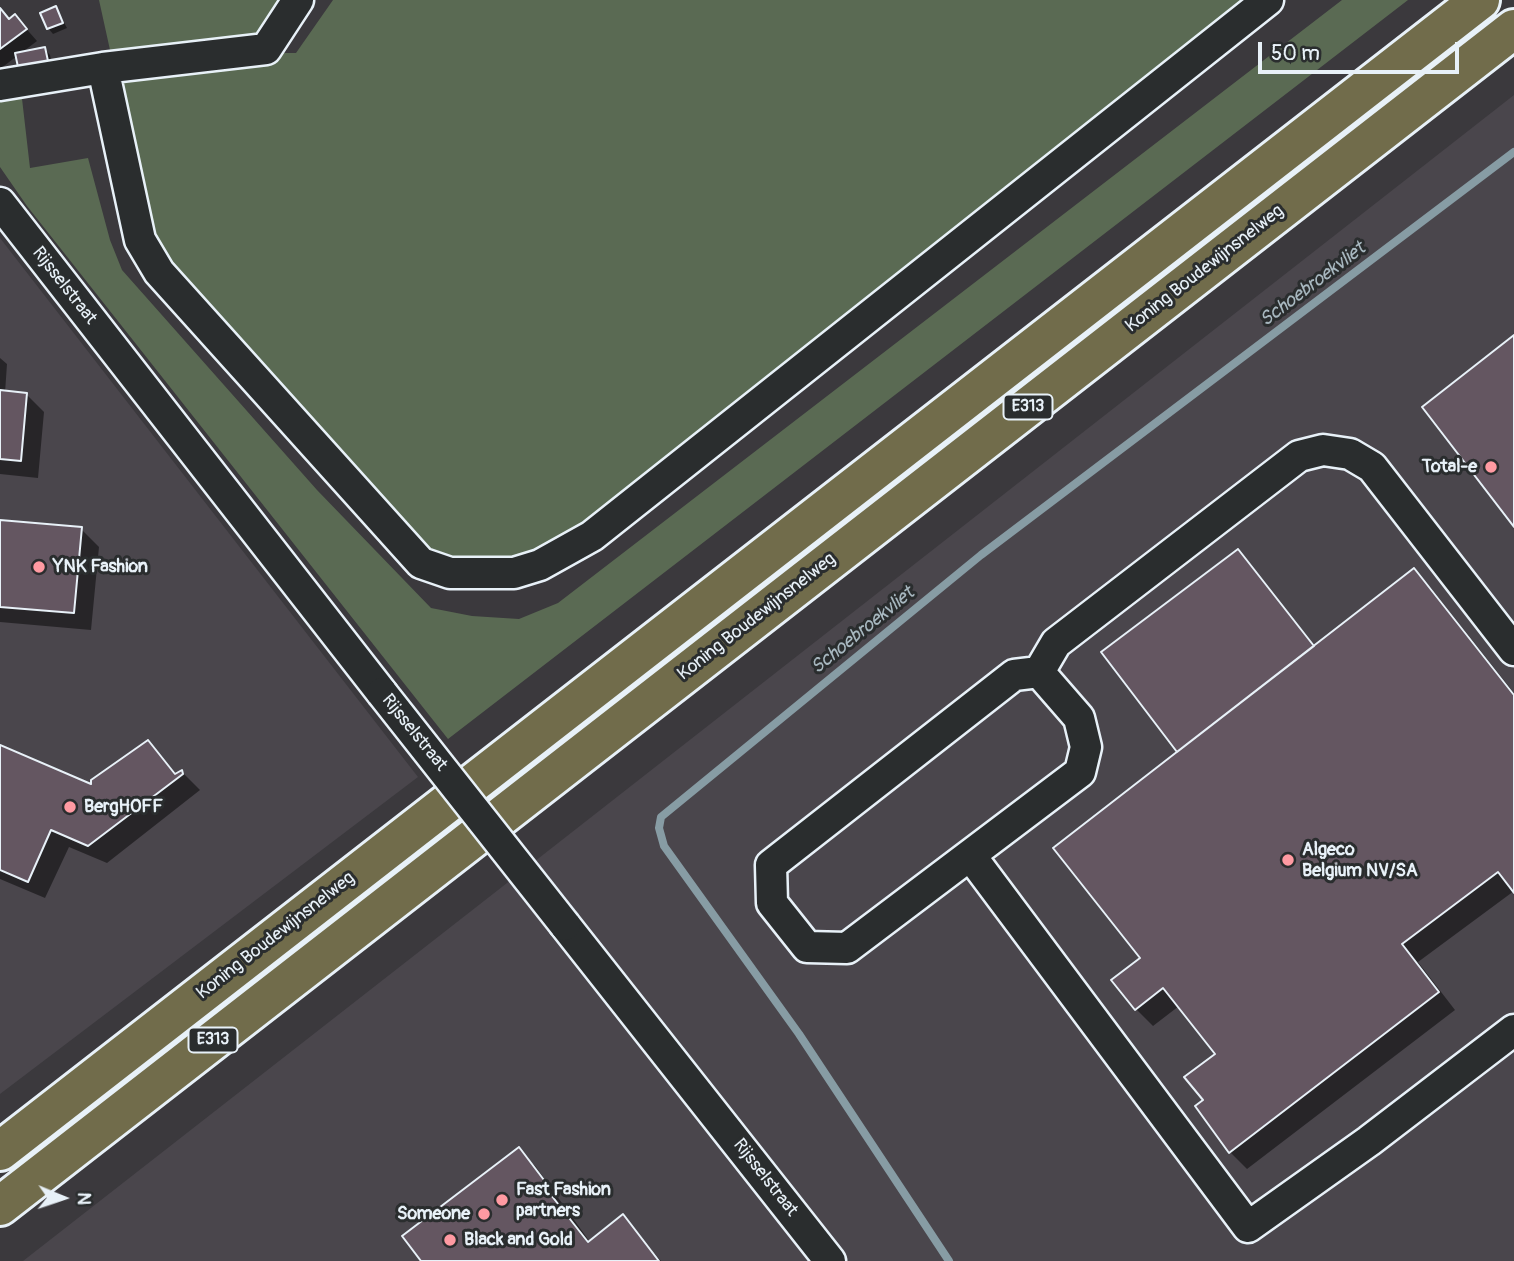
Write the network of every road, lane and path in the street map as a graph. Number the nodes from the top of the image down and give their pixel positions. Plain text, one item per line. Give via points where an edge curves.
1 (298, 0) edge
2 (1268, 0) edge
3 (1480, 0) edge
4 (1514, 29) edge
5 (103, 68) junction
6 (0, 85) edge
7 (0, 203) edge
8 (1514, 650) edge
9 (1039, 672) junction
10 (970, 855) junction
11 (1514, 1030) edge
12 (0, 1151) edge
13 (0, 1206) edge
14 (830, 1261) edge

1 - 5 street via 266,48
2 - 5 street via 592,536 540,565 514,573 450,573 421,564 159,272 139,240
3 - 12 highway, Koning Boudewijnsnelweg / E313
4 - 13 highway, Koning Boudewijnsnelweg / E313
5 - 6 street
7 - 14 street, Rijsselstraat, bridge
8 - 9 street via 1373,467 1350,454 1323,450 1298,456 1056,643
9 - 10 street via 1079,718 1086,747 1080,772
9 - 10 street via 1014,675 771,865 772,903 807,947 847,948
10 - 11 street via 1248,1227

